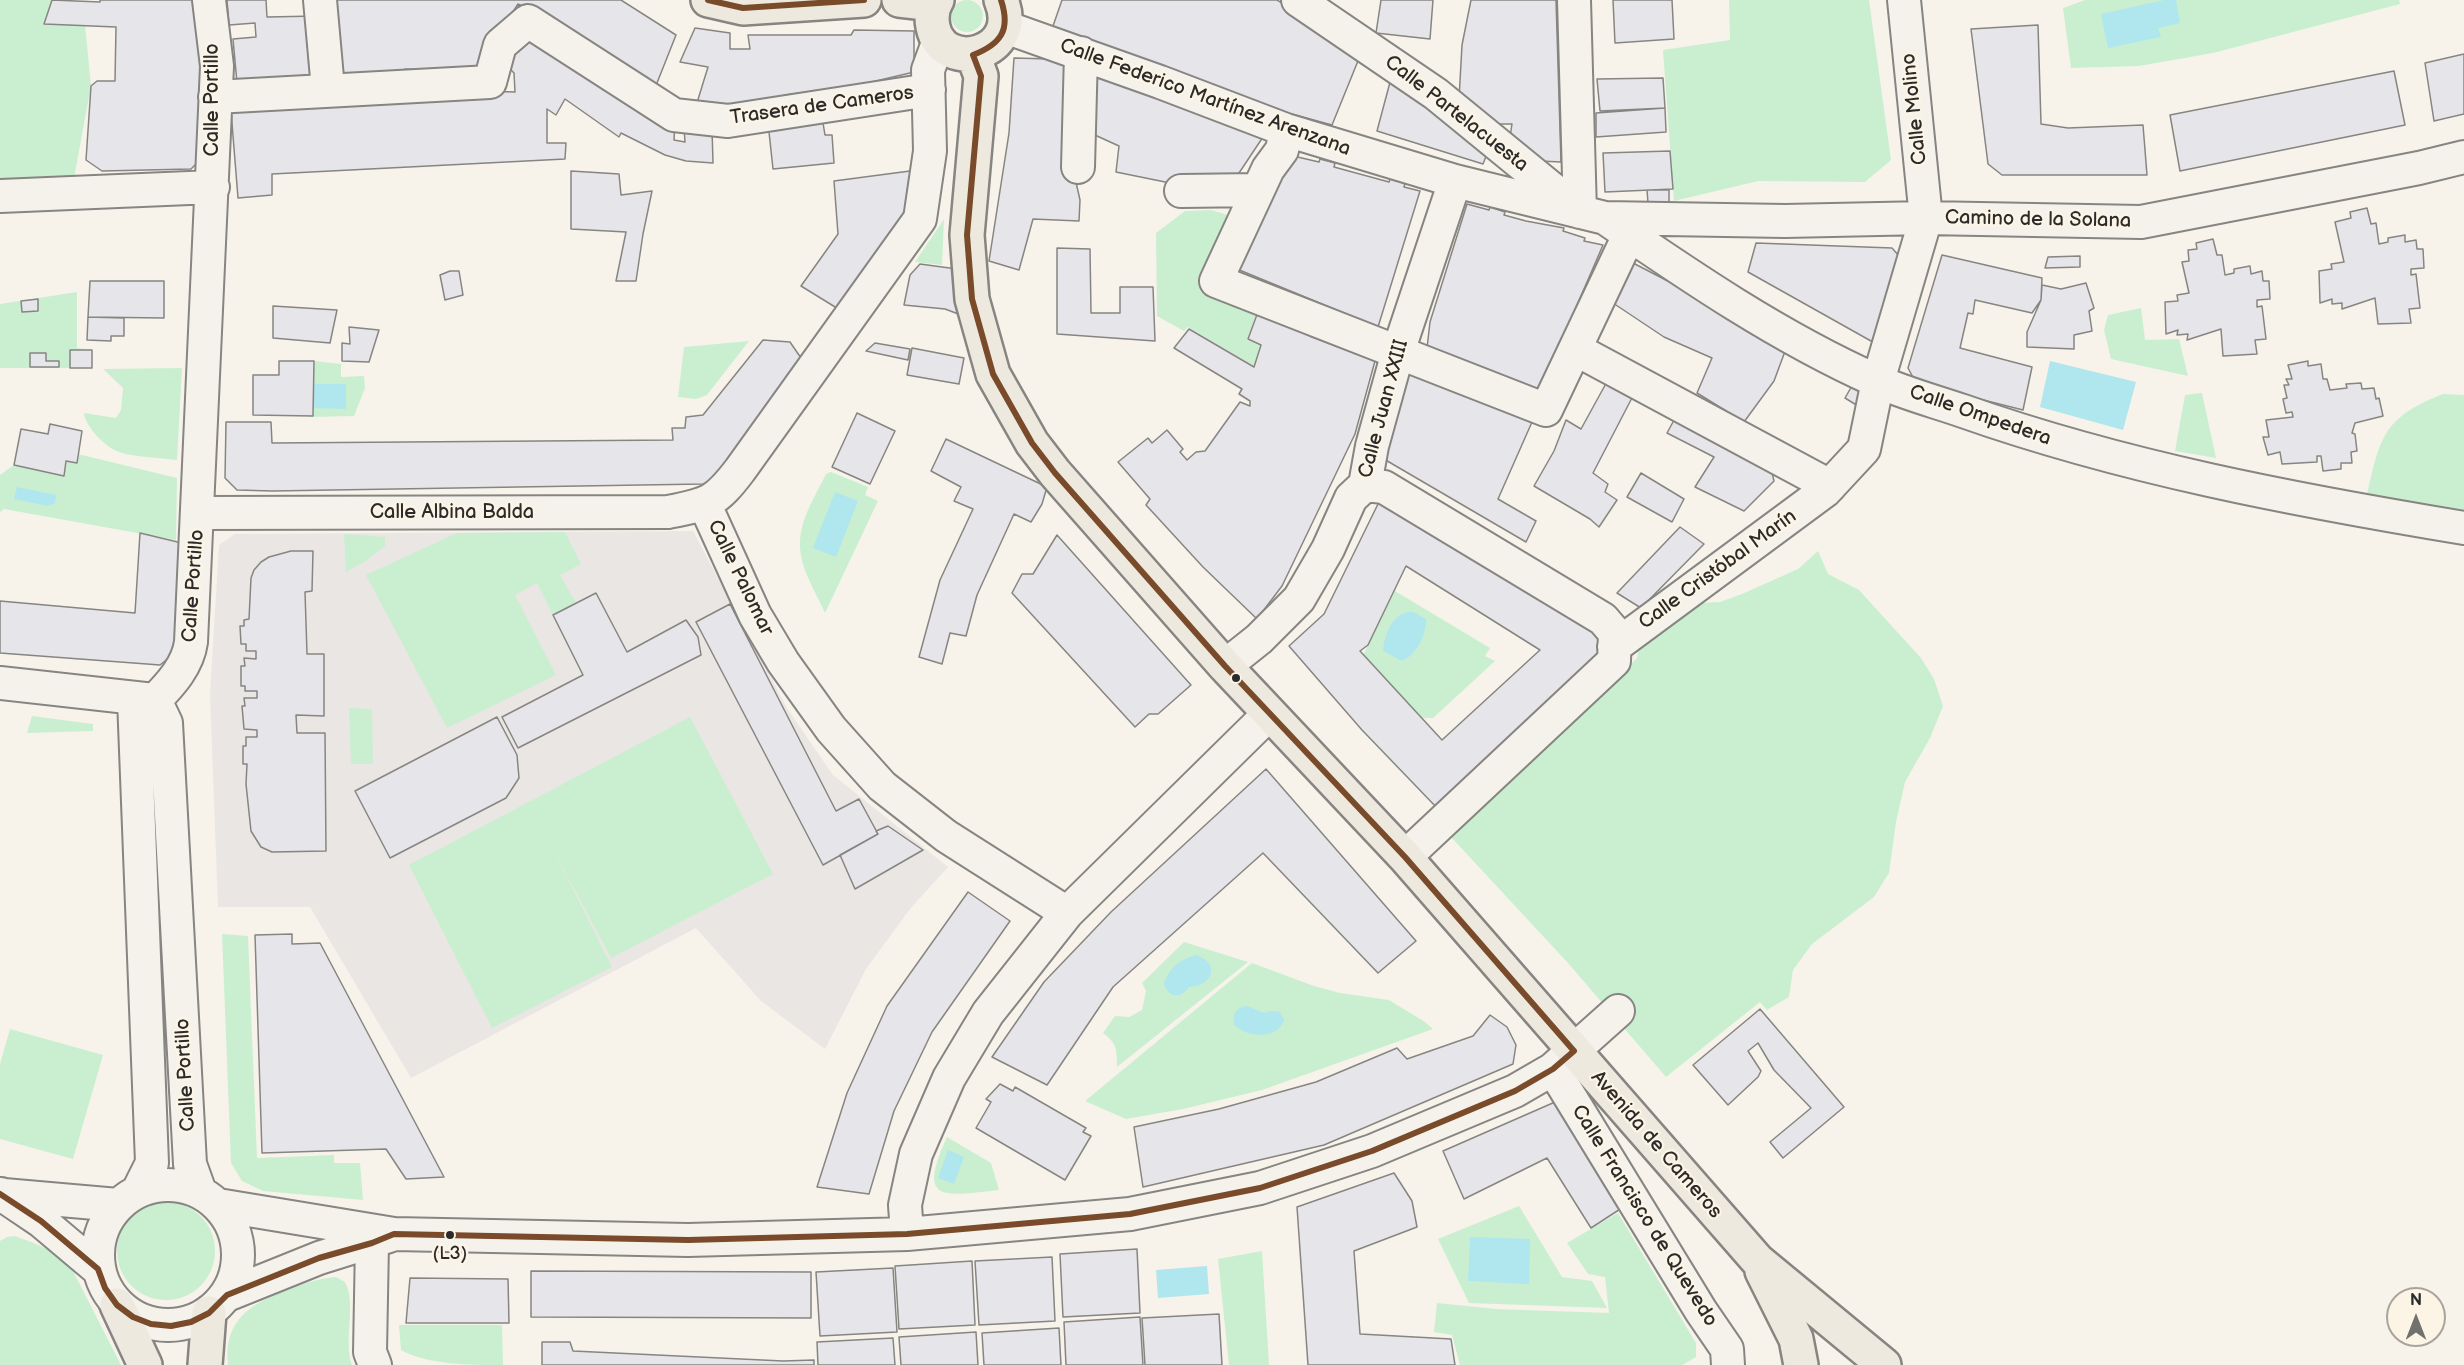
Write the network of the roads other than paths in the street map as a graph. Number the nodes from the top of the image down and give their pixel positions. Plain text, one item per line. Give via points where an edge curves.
1 (208, 0) edge
2 (320, 0) edge
3 (708, 0) edge
4 (864, 0) edge
5 (899, 0) edge
6 (1298, 0) edge
7 (1574, 0) edge
8 (1904, 0) edge
9 (936, 2) edge
10 (1003, 13) edge
11 (939, 40) junction
12 (1081, 53) junction
13 (973, 55) junction
14 (328, 89) junction
15 (929, 90) junction
16 (215, 98) junction
17 (1286, 130) junction
18 (2464, 157) edge
19 (1078, 167) dead end
20 (1455, 181) junction
21 (213, 187) junction
22 (1181, 190) dead end
23 (1258, 190) junction
24 (0, 196) edge
25 (1926, 218) junction
26 (1604, 222) junction
27 (1575, 349) junction
28 (1398, 352) junction
29 (1878, 381) junction
30 (1365, 485) junction
31 (1830, 486) junction
32 (705, 504) junction
33 (199, 513) junction
34 (2464, 528) edge
35 (1614, 647) junction
36 (1225, 666) junction
37 (0, 682) edge
38 (144, 700) junction
39 (1269, 714) junction
40 (1405, 857) junction
41 (1067, 913) junction
42 (1618, 1011) dead end
43 (1564, 1060) junction
44 (0, 1194) edge
45 (128, 1198) junction
46 (209, 1198) junction
47 (907, 1234) junction
48 (383, 1239) junction
49 (319, 1258) junction
50 (1758, 1262) junction
51 (98, 1269) junction
52 (369, 1297) junction
53 (218, 1304) junction
54 (117, 1305) junction
55 (145, 1365) edge
56 (205, 1365) edge
57 (375, 1365) edge
58 (1728, 1365) edge
59 (1801, 1365) edge
60 (1884, 1365) edge

1 - 16 street, Calle Portillo via 217,66
2 - 14 street
3 - 4 main road via 743,8
5 - 9 main road
6 - 26 street, Calle Partelacuesta via 1436,94
7 - 26 street
8 - 25 street, Calle Molino
9 - 11 main road via 933,23
10 - 12 street, Calle Federico Martínez Arenzana
10 - 13 main road via 998,40
11 - 13 main road via 954,52
11 - 15 street, Calle Palomar via 928,70
12 - 17 street, Calle Federico Martínez Arenzana
12 - 19 street
13 - 36 main road, Avenida de Cameros via 981,76 967,235 972,299 993,374 1049,466
14 - 15 street, Trasera de Cameros via 490,82 500,45 528,21 674,116 728,121
14 - 16 street
15 - 32 street, Calle Palomar via 930,151 920,219 726,489
16 - 21 street, Calle Portillo
17 - 20 street, Calle Federico Martínez Arenzana
17 - 23 street via 1282,150
18 - 25 street, Camino de la Solana via 2141,222
20 - 26 street, Calle Federico Martínez Arenzana
20 - 28 street, Calle Juan XXIII
21 - 24 street
21 - 33 street, Calle Portillo
22 - 23 street
23 - 28 street via 1216,281
25 - 26 street, Camino de la Solana
25 - 29 street, Calle Cristóbal Marín
26 - 27 street
26 - 29 street, Calle Ompedera via 1709,289 1833,360
27 - 28 street via 1546,410
27 - 31 street
28 - 30 street, Calle Juan XXIII
29 - 31 street, Calle Cristóbal Marín via 1864,449
29 - 34 street, Calle Ompedera via 2027,434 2146,465
30 - 35 street via 1384,487 1603,619 1615,633
30 - 36 street, Calle Juan XXIII via 1351,498 1328,549 1299,598 1259,639
31 - 35 street, Calle Cristóbal Marín
32 - 33 street, Calle Albina Balda via 668,512
32 - 41 street, Calle Palomar via 755,615 831,729 882,786 946,836
33 - 38 street, Calle Portillo via 190,651 176,676
35 - 40 street, Calle Cristóbal Marín via 1614,662
36 - 39 main road, Avenida de Cameros
37 - 38 street
38 - 45 street, Calle Portillo via 152,1162
38 - 46 street, Calle Portillo via 166,723 190,1164
39 - 40 main road, Avenida de Cameros
39 - 41 street
40 - 43 main road, Avenida de Cameros
41 - 47 street via 988,1013 949,1078 916,1154 905,1205
42 - 43 street
43 - 47 street via 1515,1091 1372,1151 1260,1188 1130,1214
43 - 50 main road, Avenida de Cameros
43 - 58 street, Calle Francisco de Quevedo via 1701,1311 1726,1349
44 - 45 street
44 - 51 street via 41,1221
45 - 46 street via 153,1186 169,1185 185,1186
45 - 51 street via 107,1218 100,1234
46 - 48 street
46 - 53 street via 232,1225 239,1248 237,1273
47 - 48 street via 688,1240
48 - 49 street
48 - 52 street
49 - 52 street via 358,1273
49 - 53 street
50 - 59 main road via 1796,1339
50 - 60 main road
51 - 54 street
52 - 57 street via 370,1352
53 - 54 street via 191,1322 171,1326 133,1317
53 - 56 main road
54 - 55 main road

